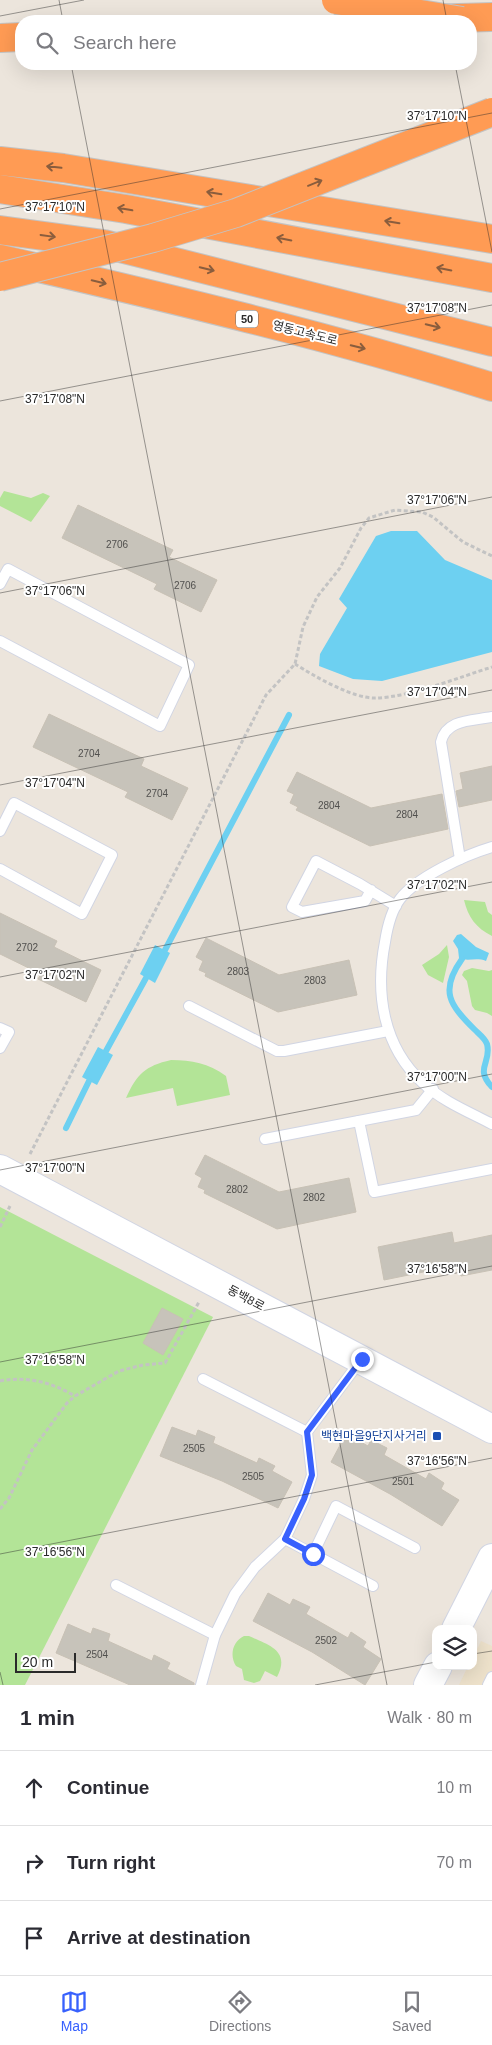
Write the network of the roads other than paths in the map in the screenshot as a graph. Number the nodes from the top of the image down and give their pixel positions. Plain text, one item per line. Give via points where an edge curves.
1 (336, 0) edge
2 (426, 15) edge
3 (477, 17) edge
4 (492, 17) edge
5 (477, 24) edge
6 (492, 28) edge
7 (15, 37) edge
8 (0, 38) edge
9 (492, 112) edge
10 (0, 161) edge
11 (0, 189) edge
12 (0, 230) edge
13 (492, 239) edge
14 (0, 259) edge
15 (0, 276) edge
16 (492, 278) edge
17 (492, 342) edge
18 (492, 387) edge
19 (0, 584) edge
20 (0, 640) edge
21 (492, 717) edge
22 (0, 831) edge
23 (492, 847) edge
24 (460, 859) junction
25 (0, 869) edge
26 (371, 890) junction
27 (396, 906) junction
28 (188, 1006) dead end
29 (0, 1028) edge
30 (388, 1031) junction
31 (0, 1048) edge
32 (432, 1090) junction
33 (359, 1121) junction
34 (492, 1124) edge
35 (265, 1139) dead end
36 (0, 1169) edge
37 (492, 1169) edge
38 (362, 1359) junction
39 (204, 1379) dead end
40 (492, 1429) edge
41 (307, 1432) junction
42 (285, 1539) junction
43 (415, 1548) dead end
44 (313, 1554) junction
45 (492, 1558) edge
46 (116, 1585) dead end
47 (372, 1586) dead end
48 (458, 1625) edge
49 (215, 1635) junction
50 (436, 1670) edge
51 (492, 1677) edge
52 (201, 1685) edge
53 (428, 1685) edge
54 (488, 1685) edge

1 - 2 highway, bridge
3 - 4 highway
5 - 6 highway
7 - 8 highway
15 -> 9 highway, bridge via 153,238 236,213
13 -> 10 highway via 73,170
16 -> 11 highway via 126,209
12 -> 17 highway via 104,244
14 -> 18 highway, 영동고속도로 / 50 via 394,356
19 - 20 lane via 8,569 190,665 160,726
21 - 24 lane via 455,724 446,729 440,742
22 - 25 lane via 14,803 112,855 82,914
23 - 24 lane
24 - 27 lane via 414,886
26 - 26 lane via 316,861 292,907 302,912 365,901
26 - 27 lane
27 - 30 lane via 386,934 381,974 383,1011
28 - 30 lane via 277,1051
29 - 31 lane via 9,1032
30 - 32 lane via 408,1066
32 - 33 lane via 416,1110
32 - 34 lane
33 - 35 lane
33 - 37 lane via 374,1192
36 - 38 street, 동백8로
38 - 40 street, 동백8로
38 - 41 lane
39 - 41 lane
41 - 42 lane via 312,1475
42 - 44 lane
42 - 49 lane via 245,1579
43 - 44 lane via 336,1506
44 - 47 lane
45 - 48 street
46 - 49 lane
49 - 52 lane
50 - 53 street
51 - 54 lane

